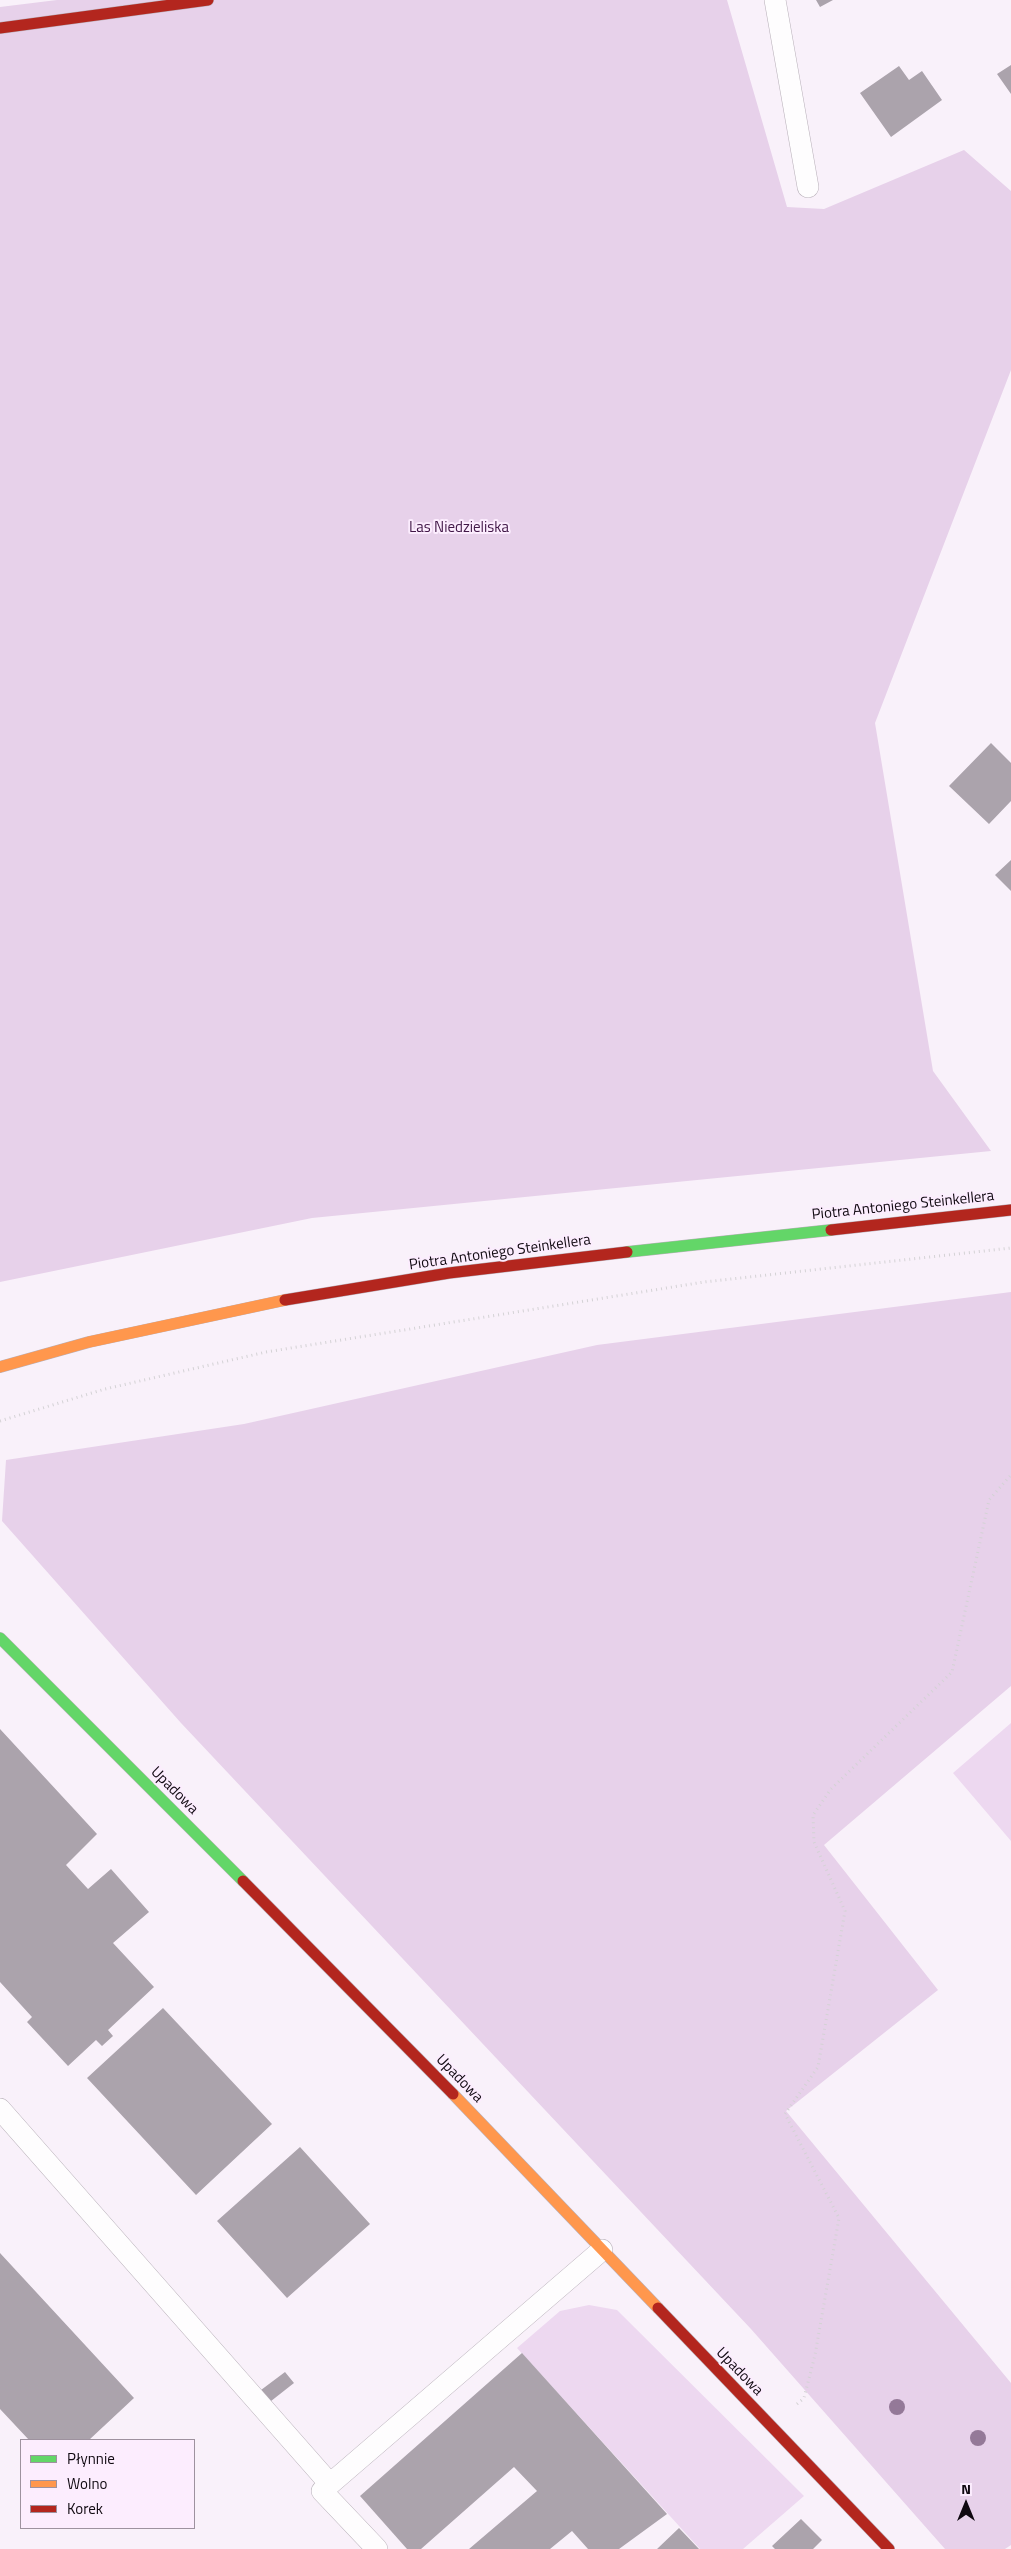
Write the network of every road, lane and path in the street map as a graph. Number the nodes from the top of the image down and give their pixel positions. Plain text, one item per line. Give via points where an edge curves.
1 (208, 0) edge
2 (775, 0) edge
3 (0, 28) edge
4 (808, 187) dead end
5 (1011, 1210) edge
6 (1011, 1248) edge
7 (0, 1367) edge
8 (0, 1421) edge
9 (1011, 1475) edge
10 (0, 1638) edge
11 (0, 2109) edge
12 (602, 2250) junction
13 (770, 2426) junction
14 (330, 2484) junction
15 (377, 2549) edge
16 (889, 2549) edge

1 - 3 street
2 - 4 lane
5 - 7 street, Piotra Antoniego Steinkellera via 449,1273 260,1304 89,1342
6 - 8 path via 704,1282 266,1352 105,1389
9 - 13 path via 989,1500 952,1672 831,1789 813,1815 814,1842 845,1911 818,2067 785,2114 839,2218 815,2355 804,2398
10 - 12 street, Upadowa via 381,2020
11 - 14 lane
12 - 13 street, Upadowa
12 - 14 lane
13 - 16 street, Upadowa
14 - 15 lane via 322,2491

